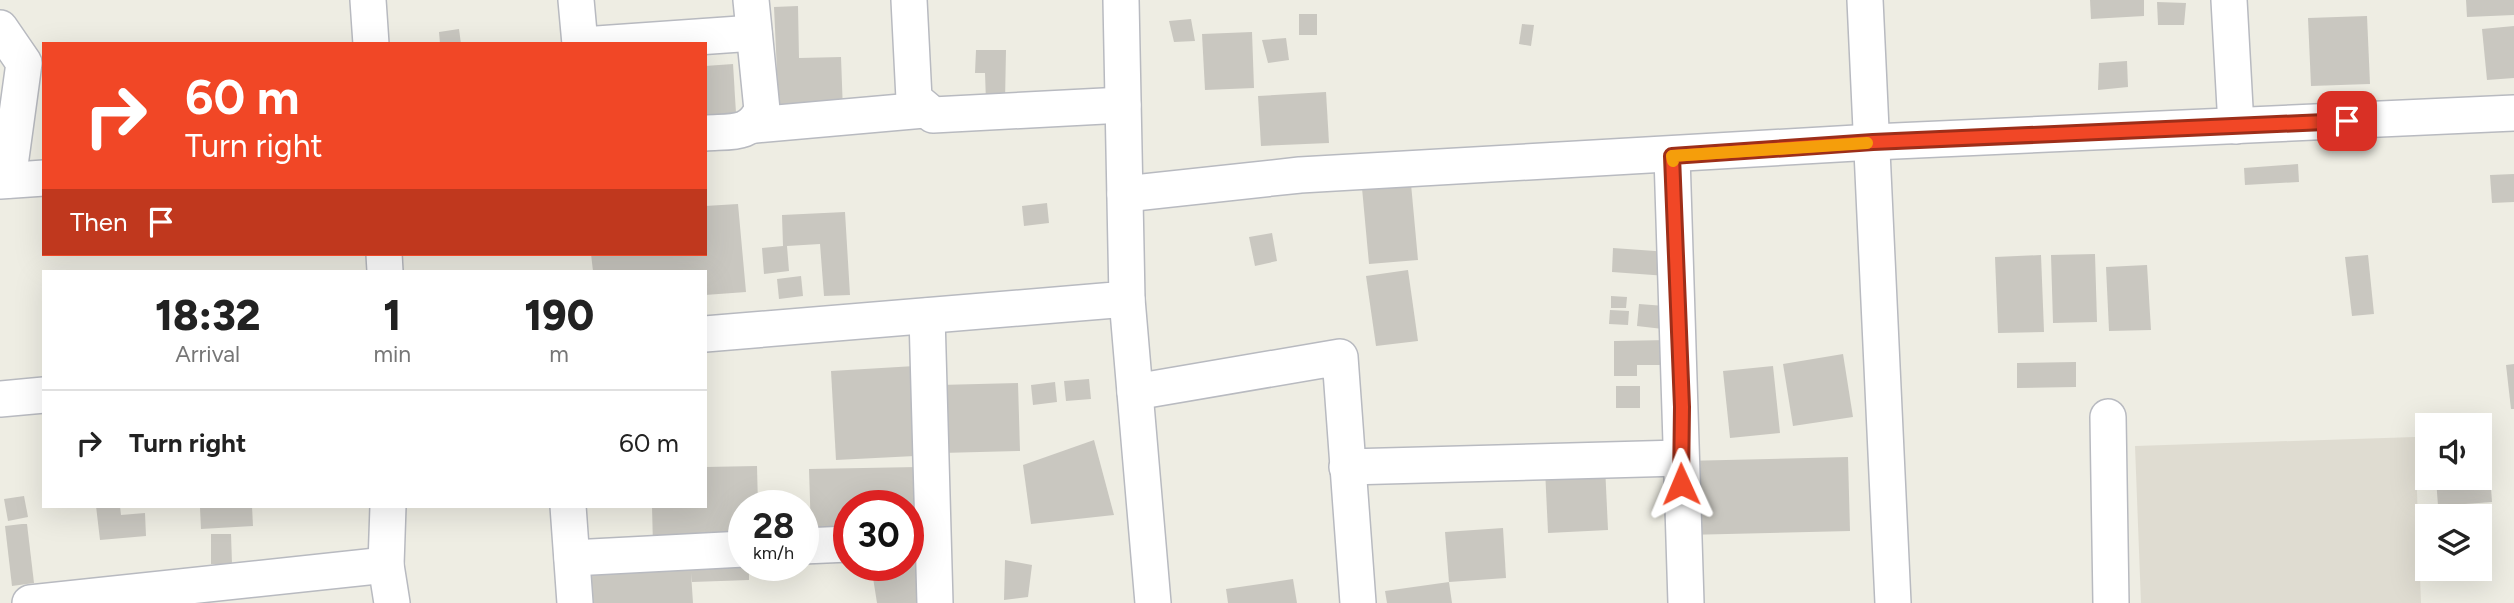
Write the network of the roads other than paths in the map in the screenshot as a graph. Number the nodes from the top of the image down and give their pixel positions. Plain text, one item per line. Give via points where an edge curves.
1 (368, 0) edge
2 (576, 0) edge
3 (909, 0) edge
4 (1121, 0) edge
5 (1865, 0) edge
6 (2229, 0) edge
7 (752, 16) edge
8 (0, 28) edge
9 (371, 42) edge
10 (580, 42) edge
11 (608, 42) edge
12 (1123, 104) junction
13 (924, 110) junction
14 (2514, 113) edge
15 (755, 125) junction
16 (2236, 125) junction
17 (707, 133) edge
18 (1873, 142) junction
19 (1672, 156) junction
20 (42, 178) edge
21 (4, 180) edge
22 (1125, 194) junction
23 (1128, 299) junction
24 (927, 316) junction
25 (707, 334) edge
26 (1135, 392) junction
27 (42, 395) edge
28 (0, 399) edge
29 (2108, 417) dead end
30 (1680, 458) junction
31 (1347, 467) junction
32 (922, 490) edge
33 (387, 508) edge
34 (568, 508) edge
35 (728, 550) edge
36 (924, 554) edge
37 (572, 558) junction
38 (386, 565) junction
39 (30, 603) edge
40 (392, 603) edge
41 (575, 603) edge
42 (935, 603) edge
43 (1153, 603) edge
44 (1358, 603) edge
45 (1686, 603) edge
46 (1893, 603) edge
47 (2111, 603) edge

1 - 9 street
2 - 10 street
3 - 13 street via 914,99
4 - 12 street
5 - 18 street
6 - 16 street
7 - 11 street
7 - 15 street via 762,110
8 - 21 street via 24,63
12 - 13 street via 933,115
12 - 22 street
13 - 15 street
14 - 16 street
15 - 17 street
16 - 18 street
18 - 19 street
18 - 46 street
19 - 22 street via 1300,175
19 - 30 street
20 - 21 street
22 - 23 street
23 - 24 street
23 - 26 street
24 - 25 street
24 - 32 street
26 - 31 street via 1340,357
26 - 43 street
27 - 28 street
29 - 47 street
30 - 31 street
30 - 45 street
31 - 44 street
33 - 38 street
34 - 37 street
35 - 37 street
36 - 42 street
37 - 41 street
38 - 39 street
38 - 40 street

